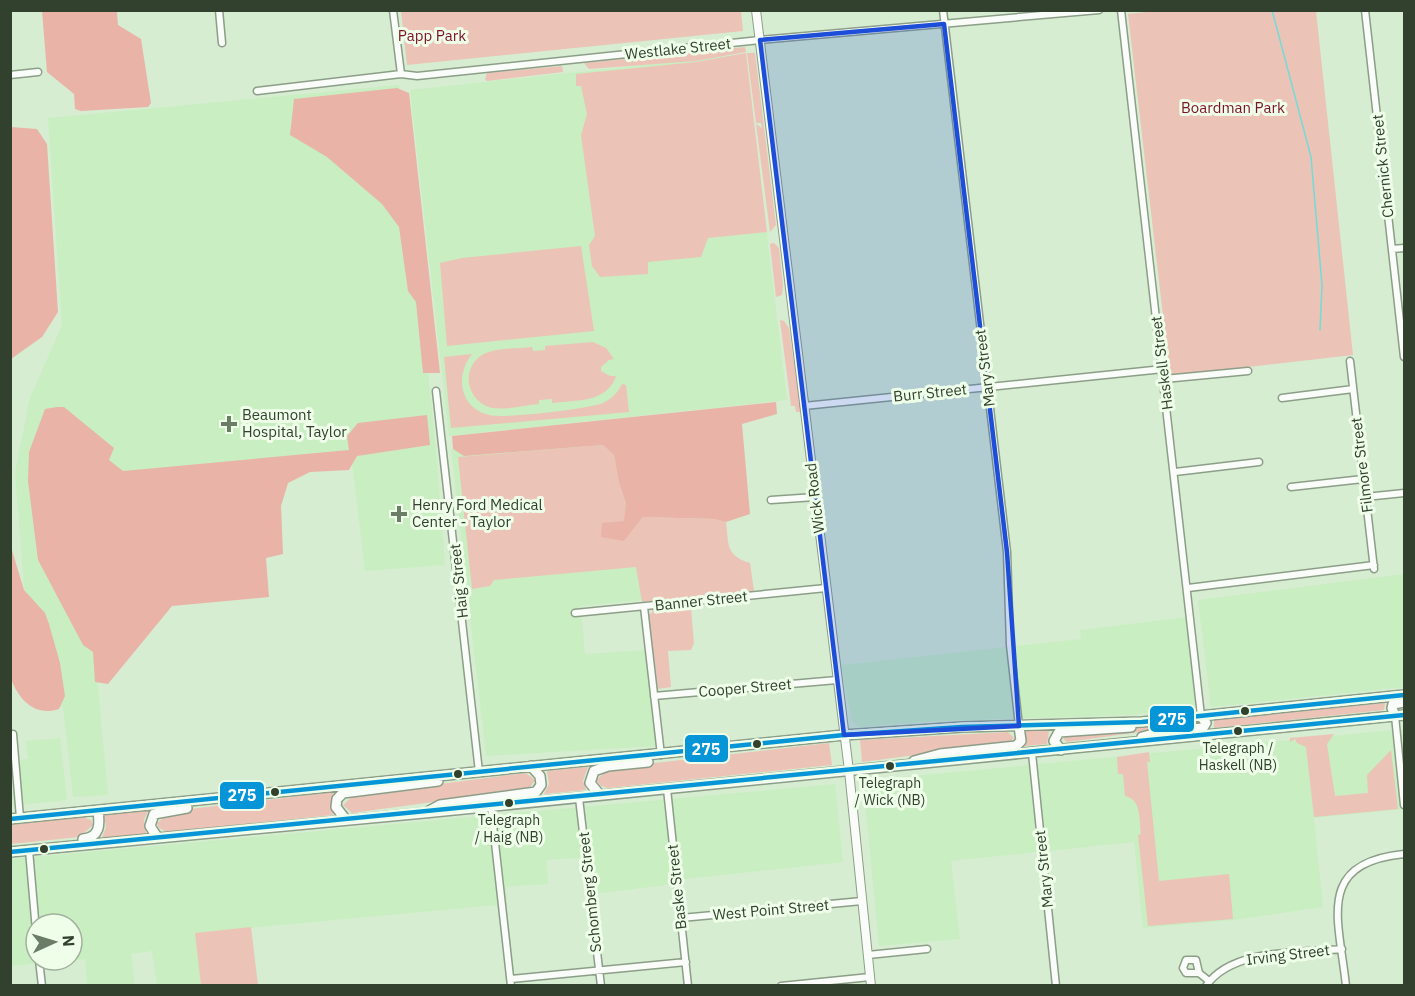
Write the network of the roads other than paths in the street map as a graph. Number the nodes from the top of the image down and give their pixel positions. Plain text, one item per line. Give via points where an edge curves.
1 (219, 10) edge
2 (393, 10) edge
3 (756, 10) edge
4 (943, 10) edge
5 (1100, 10) edge
6 (1121, 10) edge
7 (1365, 10) edge
8 (944, 24) junction
9 (760, 40) junction
10 (222, 43) dead end
11 (38, 72) dead end
12 (401, 74) junction
13 (10, 75) edge
14 (257, 91) dead end
15 (1404, 248) edge
16 (1392, 249) junction
17 (1404, 357) edge
18 (1350, 361) dead end
19 (1162, 369) junction
20 (1248, 371) dead end
21 (1164, 379) junction
22 (987, 387) junction
23 (1353, 389) junction
24 (436, 391) dead end
25 (1282, 398) dead end
26 (804, 406) junction
27 (1259, 462) dead end
28 (1175, 472) junction
29 (1363, 479) junction
30 (1291, 487) dead end
31 (1404, 493) edge
32 (814, 497) junction
33 (1365, 497) junction
34 (771, 500) dead end
35 (826, 588) junction
36 (1188, 588) junction
37 (644, 607) junction
38 (575, 613) dead end
39 (837, 680) junction
40 (1404, 695) edge
41 (654, 696) junction
42 (1404, 702) edge
43 (1201, 716) junction
44 (1400, 716) edge
45 (1142, 722) junction
46 (1019, 726) junction
47 (13, 734) dead end
48 (844, 735) junction
49 (1128, 742) junction
50 (1060, 750) junction
51 (697, 751) junction
52 (1032, 753) junction
53 (661, 755) junction
54 (531, 766) junction
55 (899, 766) junction
56 (849, 771) junction
57 (480, 772) junction
58 (466, 773) junction
59 (667, 789) junction
60 (260, 794) junction
61 (600, 795) junction
62 (579, 798) junction
63 (1404, 805) edge
64 (491, 807) junction
65 (98, 811) junction
66 (424, 813) junction
67 (15, 819) edge
68 (346, 820) junction
69 (158, 837) junction
70 (10, 846) edge
71 (29, 850) junction
72 (10, 852) edge
73 (1404, 854) edge
74 (862, 901) junction
75 (34, 912) edge
76 (681, 918) junction
77 (927, 949) dead end
78 (1342, 949) junction
79 (868, 955) junction
80 (686, 962) junction
81 (599, 970) junction
82 (1199, 973) dead end
83 (870, 981) edge
84 (511, 982) edge
85 (1207, 983) edge
86 (600, 986) edge
87 (688, 986) edge
88 (781, 986) edge
89 (1056, 986) edge
90 (1346, 986) edge

1 - 10 street
2 - 12 street
3 - 9 street, Wick Road
4 - 8 street, Mary Street
5 - 8 street, Westlake Street
6 - 19 street, Haskell Street
7 - 16 street, Chernick Street
8 - 9 street, Westlake Street
8 - 22 street, Mary Street
9 - 12 street, Westlake Street via 417,76
9 - 26 street, Wick Road
11 - 13 street
12 - 14 street, Westlake Street
15 - 16 street
16 - 17 street, Chernick Street
18 - 23 street, Filmore Street
19 - 21 street, Haskell Street
19 - 22 street, Burr Street
20 - 21 street
21 - 28 street, Haskell Street
22 - 26 street, Burr Street
22 - 46 street, Mary Street via 1007,552 1010,645
23 - 25 street
23 - 29 street, Filmore Street
24 - 57 street, Haig Street
26 - 32 street, Wick Road
27 - 28 street
28 - 36 street, Haskell Street
29 - 30 street
29 - 33 street, Filmore Street
31 - 33 street
32 - 34 street
32 - 35 street, Wick Road
33 - 36 street, Filmore Street via 1374,567
35 - 37 street, Banner Street
35 - 39 street, Wick Road
36 - 43 street, Haskell Street
37 - 38 street, Banner Street
37 - 41 street
39 - 41 street, Cooper Street
39 - 48 street, Wick Road
40 - 43 main road
41 - 53 street
42 - 44 main road via 1393,704
43 - 45 main road
43 - 49 main road via 1206,723 1203,728 1150,734
44 - 49 main road
44 - 63 street
45 - 46 main road
45 - 50 main road via 1115,730 1059,732 1054,741
46 - 48 main road
46 - 55 main road via 1021,741 1016,746 928,756
47 - 67 street
48 - 51 main road
48 - 56 street, Wick Road
49 - 50 main road
50 - 52 main road
51 - 53 main road
51 - 61 main road via 680,758 599,768 590,779
52 - 55 main road
52 - 89 street, Mary Street
53 - 54 main road
54 - 57 main road
54 - 66 main road via 540,776 541,786 536,792 440,805
55 - 56 main road
56 - 59 main road
56 - 74 street, Wick Road
57 - 58 main road
58 - 60 main road
58 - 68 main road via 426,784 343,793 336,807
59 - 61 main road
59 - 76 street, Baske Street
60 - 65 main road
60 - 69 main road via 235,803 159,811 150,822 151,831
61 - 62 main road
62 - 64 main road
62 - 81 street, Schomberg Street
64 - 66 main road
64 - 84 street
65 - 67 main road
65 - 70 main road via 99,829 88,839
66 - 68 main road
68 - 69 main road
69 - 71 main road
71 - 72 main road
71 - 75 street
73 - 78 street via 1370,859 1347,877 1338,902
74 - 76 street, West Point Street
74 - 79 street, Wick Road
76 - 80 street, Baske Street
77 - 79 street
78 - 85 street, Irving Street via 1247,959 1226,967
78 - 90 street
79 - 83 street, Wick Road
80 - 81 street
80 - 87 street, Baske Street
81 - 84 street
81 - 86 street, Schomberg Street
82 - 85 street
83 - 88 street

